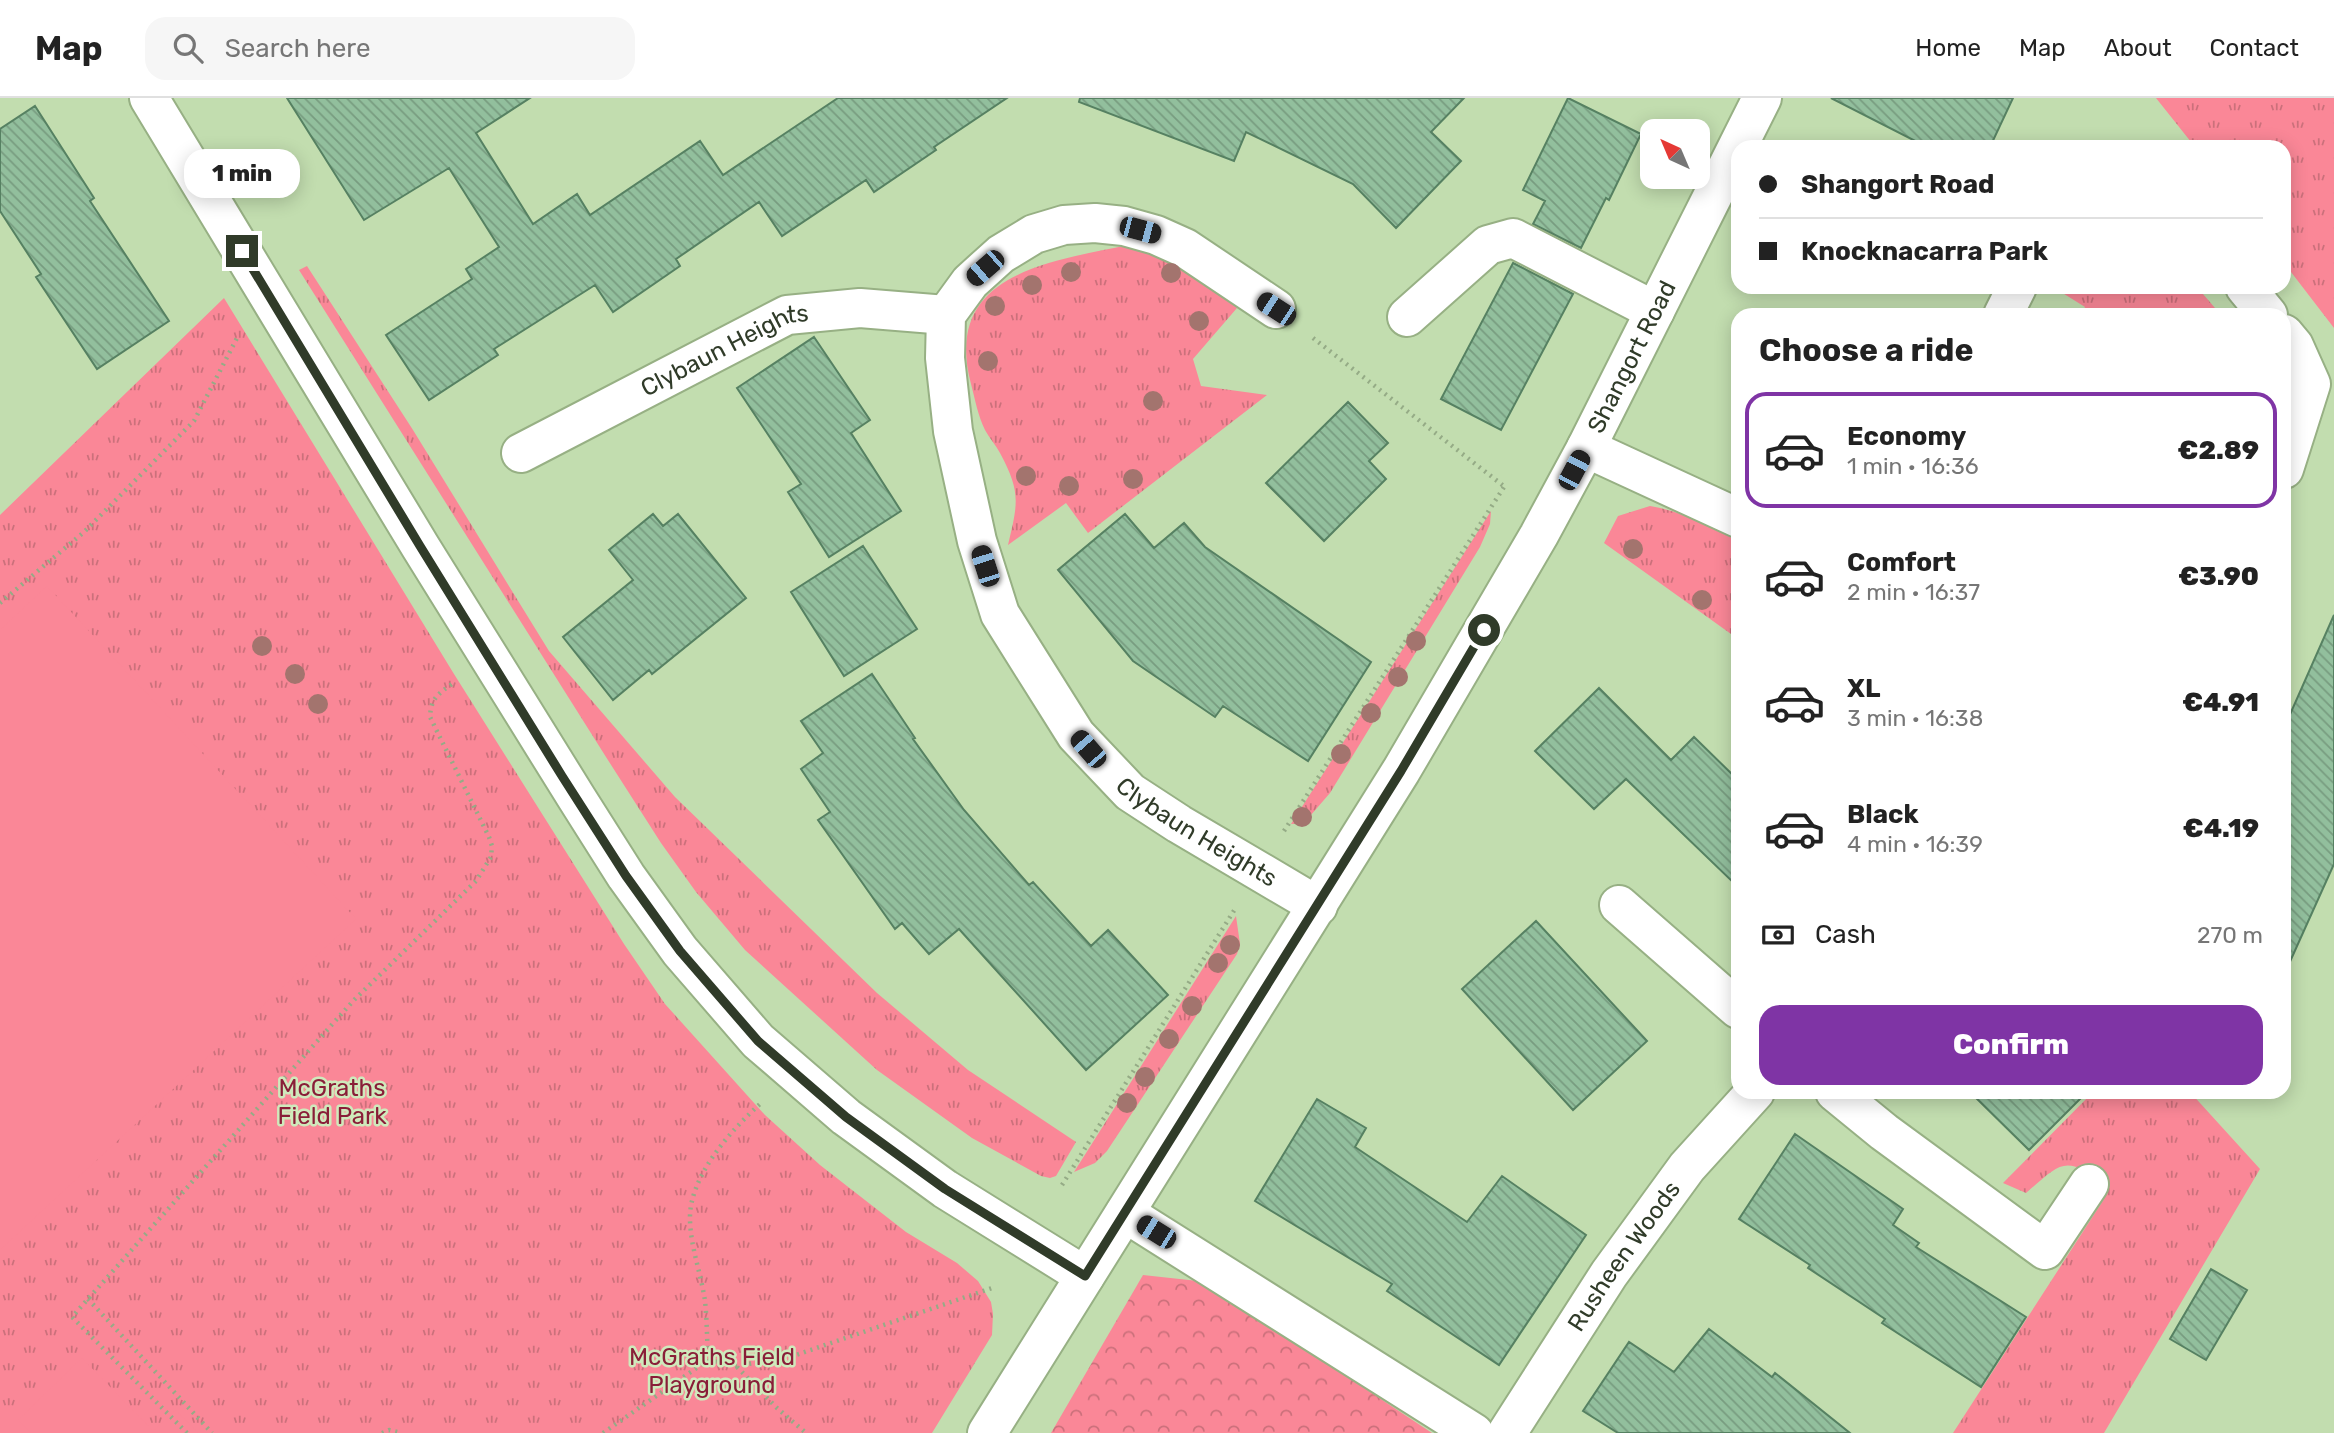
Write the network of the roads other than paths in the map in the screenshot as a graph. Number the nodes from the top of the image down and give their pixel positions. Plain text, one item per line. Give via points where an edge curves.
1 (149, 98) edge
2 (1762, 98) edge
3 (1741, 140) edge
4 (1731, 160) edge
5 (2251, 294) edge
6 (2262, 308) edge
7 (1276, 309) road end
8 (1655, 311) junction
9 (946, 315) junction
10 (1407, 317) dead end
11 (2291, 342) edge
12 (2291, 447) edge
13 (1586, 448) junction
14 (522, 453) dead end
15 (1731, 515) edge
16 (1619, 905) dead end
17 (1318, 906) junction
18 (1731, 1003) edge
19 (1749, 1099) edge
20 (1844, 1099) edge
21 (2089, 1184) dead end
22 (1125, 1213) junction
23 (1085, 1276) junction
24 (987, 1433) edge
25 (1474, 1433) edge
26 (1507, 1433) edge

1 - 23 street via 561,775 680,951 758,1041 846,1117 945,1189
2 - 3 street, Shangort Road
4 - 8 street, Shangort Road
5 - 6 street
7 - 9 street via 1156,234 1095,223 1034,233 970,282
8 - 10 street via 1513,238 1488,245
8 - 13 street, Shangort Road
9 - 14 street, Clybaun Heights via 860,308 787,315
9 - 17 street, Clybaun Heights via 945,358 953,431 977,541 1000,614 1076,734 1130,792
11 - 12 street via 2311,384
13 - 15 street
13 - 17 street, Shangort Road via 1422,736
16 - 18 street
17 - 22 street, Shangort Road
19 - 26 street, Rusheen Woods via 1687,1167 1609,1274
20 - 21 street via 2045,1250
22 - 23 street, Shangort Road
22 - 25 street
23 - 24 street, Shangort Road

